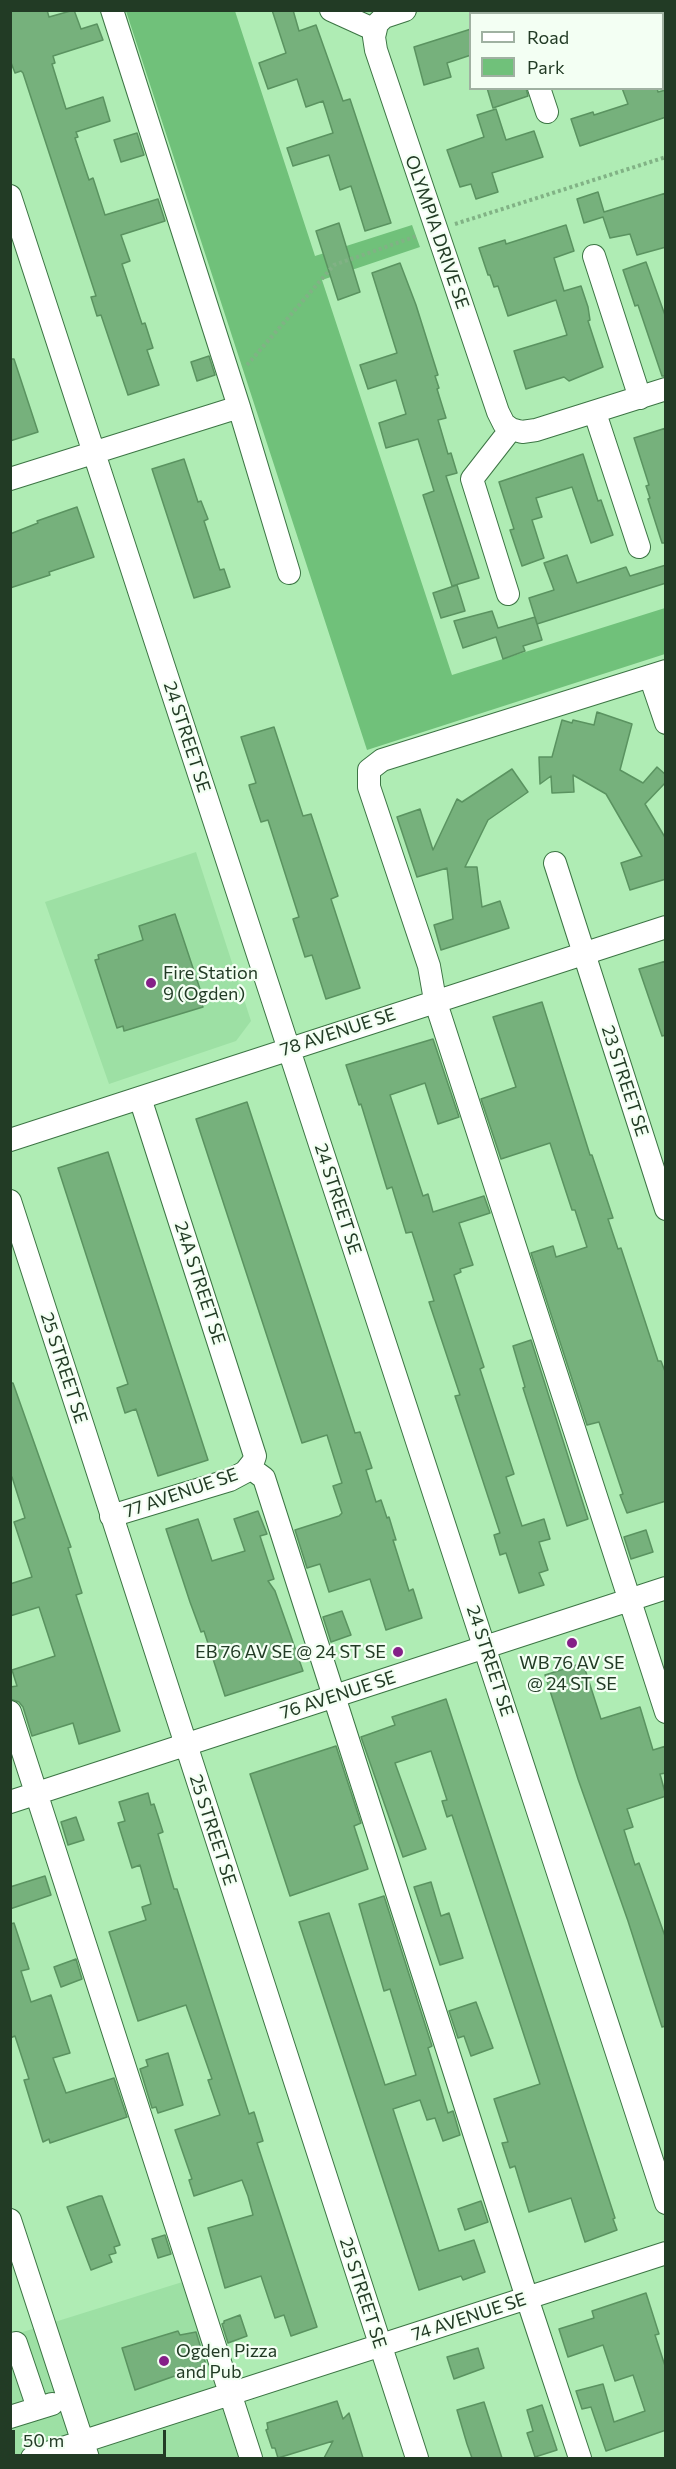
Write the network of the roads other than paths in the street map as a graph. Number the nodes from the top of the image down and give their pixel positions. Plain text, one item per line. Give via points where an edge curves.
1 (112, 10) edge
2 (331, 10) edge
3 (405, 10) edge
4 (375, 30) junction
5 (540, 90) edge
6 (547, 111) dead end
7 (10, 196) edge
8 (594, 256) dead end
9 (666, 389) edge
10 (640, 398) junction
11 (239, 407) junction
12 (595, 413) junction
13 (511, 429) junction
14 (93, 452) junction
15 (10, 479) edge
16 (639, 547) dead end
17 (289, 573) dead end
18 (508, 594) dead end
19 (658, 673) edge
20 (666, 723) edge
21 (555, 863) dead end
22 (666, 927) edge
23 (584, 953) junction
24 (435, 1000) junction
25 (289, 1048) junction
26 (140, 1098) junction
27 (10, 1140) edge
28 (10, 1202) edge
29 (666, 1209) edge
30 (249, 1467) junction
31 (111, 1516) junction
32 (666, 1588) edge
33 (629, 1600) junction
34 (485, 1647) junction
35 (333, 1695) junction
36 (10, 1712) edge
37 (666, 1712) edge
38 (186, 1745) junction
39 (37, 1794) junction
40 (10, 1802) edge
41 (666, 2203) edge
42 (10, 2220) edge
43 (666, 2253) edge
44 (527, 2298) junction
45 (47, 2332) junction
46 (14, 2344) edge
47 (380, 2346) junction
48 (231, 2394) junction
49 (68, 2399) junction
50 (38, 2409) junction
51 (10, 2417) edge
52 (85, 2450) edge
53 (32, 2458) edge
54 (252, 2458) edge
55 (417, 2458) edge
56 (580, 2458) edge

1 - 11 street
2 - 4 street
3 - 4 street via 384,17
4 - 13 street, OLYMPIA DRIVE SE via 376,50 498,412
5 - 6 street
7 - 14 street, 24 STREET SE
8 - 10 street
9 - 10 street
10 - 12 street
11 - 14 street
11 - 17 street
12 - 13 street via 522,432
12 - 16 street
13 - 18 street via 472,479
14 - 15 street
14 - 25 street, 24 STREET SE
19 - 20 street
19 - 24 street via 382,759 369,770 369,787 429,966
21 - 23 street, 23 STREET SE
22 - 23 street, 78 AVENUE SE
23 - 24 street, 78 AVENUE SE
23 - 29 street, 23 STREET SE
24 - 25 street, 78 AVENUE SE
24 - 33 street
25 - 26 street, 78 AVENUE SE
25 - 34 street, 24 STREET SE
26 - 27 street, 78 AVENUE SE
26 - 30 street, 24A STREET SE via 254,1448 255,1456
28 - 31 street, 25 STREET SE
30 - 31 street, 77 AVENUE SE via 230,1480
30 - 35 street via 264,1478
31 - 38 street, 25 STREET SE
32 - 33 street, 76 AVENUE SE
33 - 34 street, 76 AVENUE SE
33 - 37 street
34 - 35 street, 76 AVENUE SE
34 - 41 street, 24 STREET SE
35 - 38 street, 76 AVENUE SE
35 - 44 street
36 - 39 street
38 - 39 street, 76 AVENUE SE
38 - 47 street, 25 STREET SE
39 - 40 street, 76 AVENUE SE
39 - 48 street
42 - 45 street
43 - 44 street, 74 AVENUE SE
44 - 47 street, 74 AVENUE SE
44 - 56 street
45 - 46 street
45 - 49 street
46 - 50 street
47 - 48 street, 74 AVENUE SE
47 - 55 street, 25 STREET SE
48 - 52 street, 74 AVENUE SE
48 - 54 street
49 - 50 street
49 - 52 street
50 - 51 street
52 - 53 street, 74 AVENUE SE

